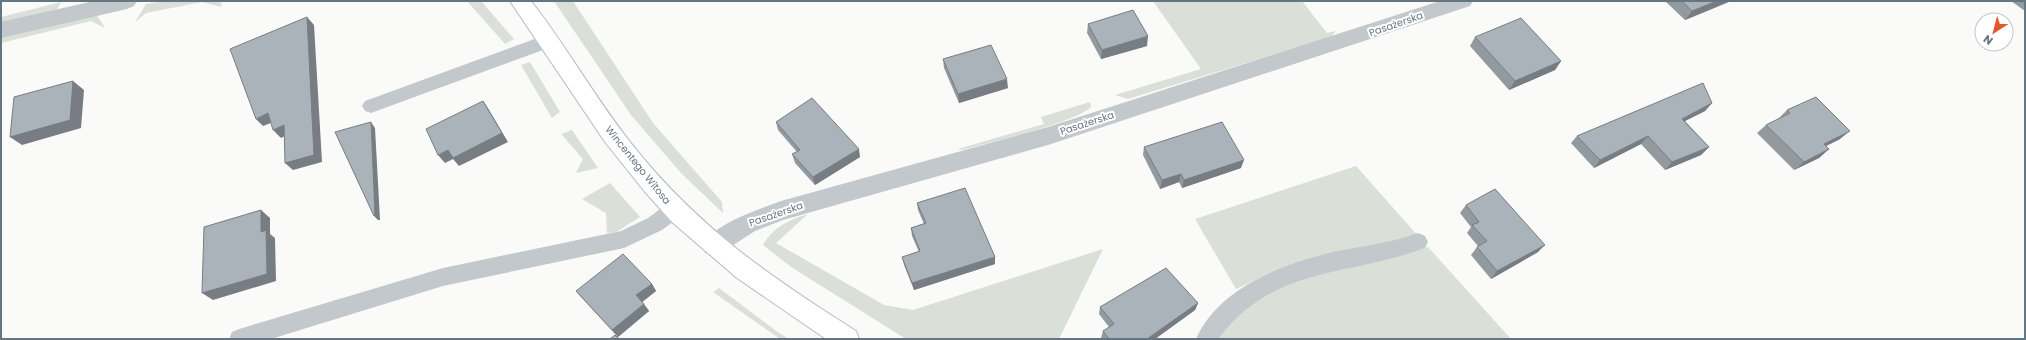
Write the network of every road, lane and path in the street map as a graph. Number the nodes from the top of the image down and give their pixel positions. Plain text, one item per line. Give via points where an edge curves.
1 (127, 1) edge
2 (520, 1) edge
3 (1463, 1) edge
4 (1, 30) edge
5 (548, 40) junction
6 (371, 106) dead end
7 (674, 210) junction
8 (1418, 242) dead end
9 (713, 246) junction
10 (239, 339) edge
11 (847, 339) edge
12 (1206, 339) edge

1 - 4 street
2 - 5 street, Wincentego Witosa
3 - 9 street, Pasażerska via 1048,136 781,211 747,224
5 - 6 lane
5 - 7 street, Wincentego Witosa via 600,118
7 - 9 street, Wincentego Witosa
7 - 10 lane via 655,224 624,239 443,277
8 - 12 lane via 1377,254 1329,262 1295,272 1263,286 1237,303
9 - 11 street, Wincentego Witosa via 790,303

